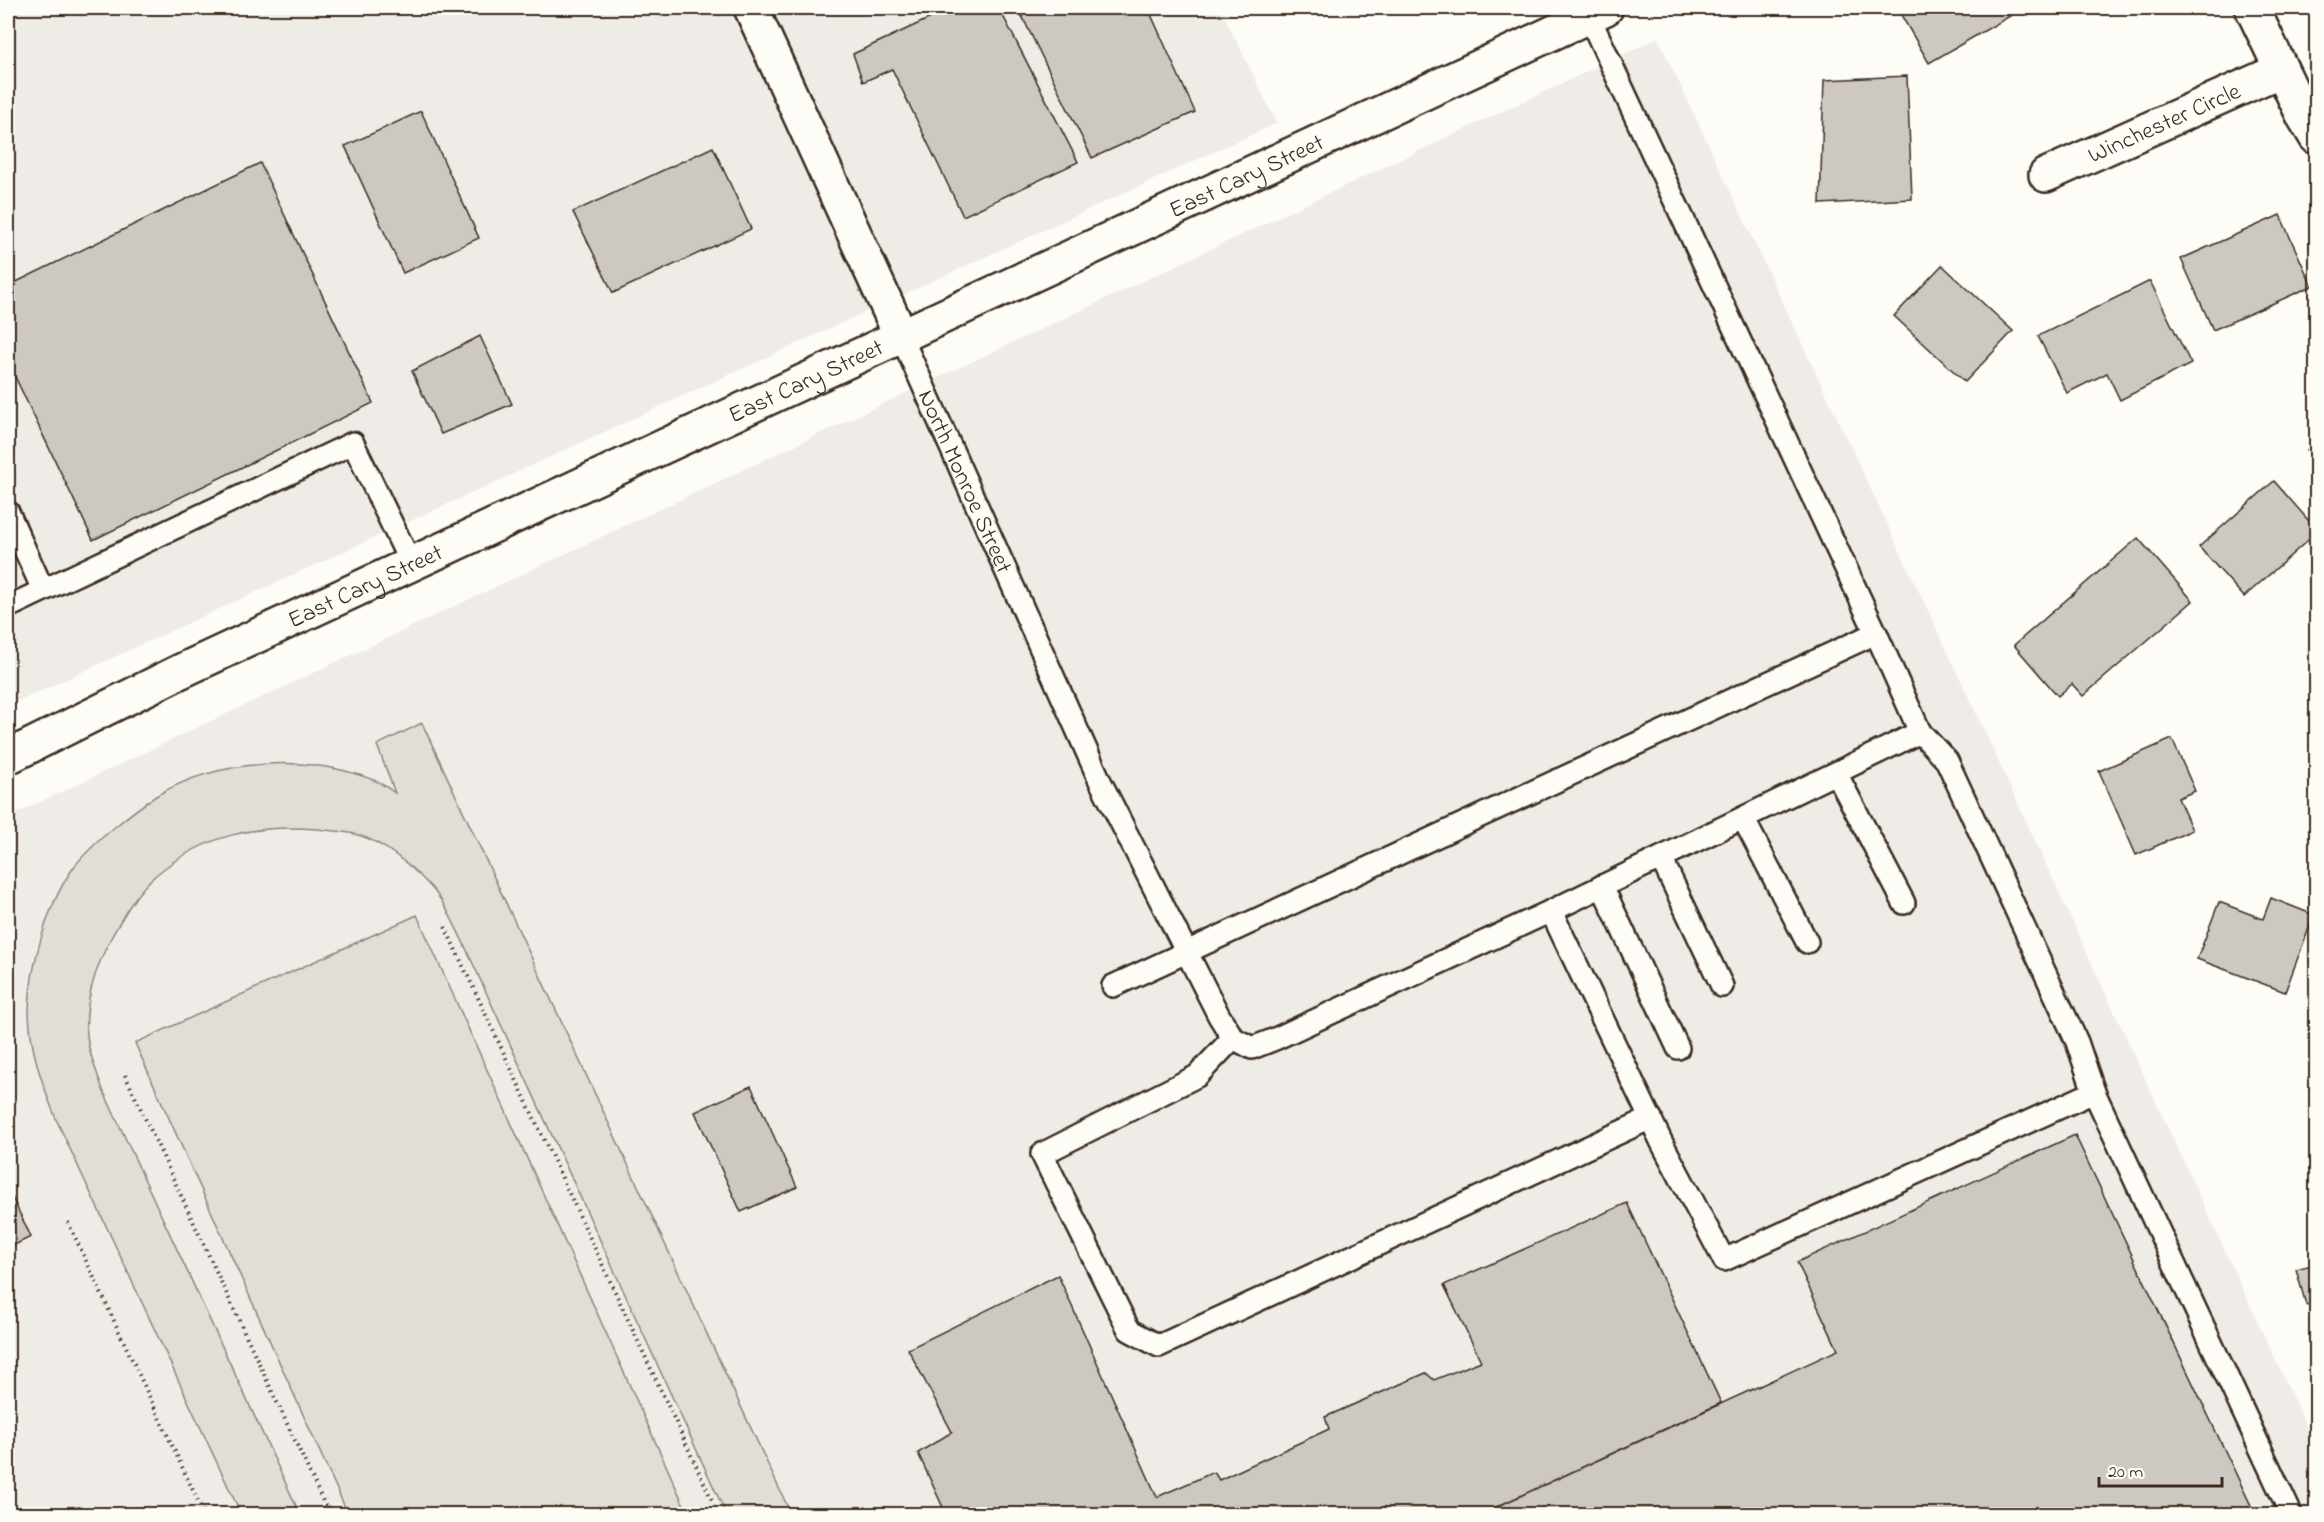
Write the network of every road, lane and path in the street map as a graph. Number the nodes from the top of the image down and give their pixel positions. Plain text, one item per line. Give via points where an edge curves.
1 (751, 8) edge
2 (2252, 8) edge
3 (1593, 10) edge
4 (2281, 70) junction
5 (2316, 137) edge
6 (2046, 175) dead end
7 (901, 336) junction
8 (8, 512) edge
9 (411, 564) junction
10 (43, 590) junction
11 (8, 607) edge
12 (1876, 633) junction
13 (1920, 732) junction
14 (8, 757) edge
15 (1836, 773) junction
16 (1743, 818) junction
17 (1661, 858) junction
18 (1602, 886) junction
19 (1904, 903) dead end
20 (1551, 911) junction
21 (445, 927) dead end
22 (1807, 942) dead end
23 (1186, 952) junction
24 (1113, 986) dead end
25 (1722, 986) dead end
26 (1233, 1038) junction
27 (1678, 1048) dead end
28 (125, 1075) dead end
29 (2094, 1092) junction
30 (1651, 1118) junction
31 (68, 1222) dead end
32 (713, 1502) dead end
33 (204, 1515) edge
34 (329, 1515) edge
35 (2291, 1515) edge

1 - 7 street, North Monroe Street
2 - 4 street
3 - 7 street, East Cary Street
3 - 12 lane
4 - 5 street
4 - 6 street, Winchester Circle
7 - 9 street, East Cary Street
7 - 23 lane, North Monroe Street via 1100,782
8 - 10 lane
9 - 10 lane via 353,443
9 - 14 street, East Cary Street
10 - 11 lane
12 - 13 lane
12 - 23 lane
13 - 15 lane
13 - 29 lane via 1947,761 2077,1042
15 - 16 lane
15 - 19 lane
16 - 17 lane
16 - 22 lane
17 - 18 lane
17 - 25 lane
18 - 20 lane
18 - 27 lane
20 - 26 lane via 1252,1048
20 - 30 lane
21 - 32 path
23 - 24 lane
23 - 26 lane, North Monroe Street
26 - 30 lane via 1197,1076 1042,1154 1129,1330 1159,1346
28 - 34 path
29 - 30 lane via 1725,1260
29 - 35 lane
31 - 33 path

